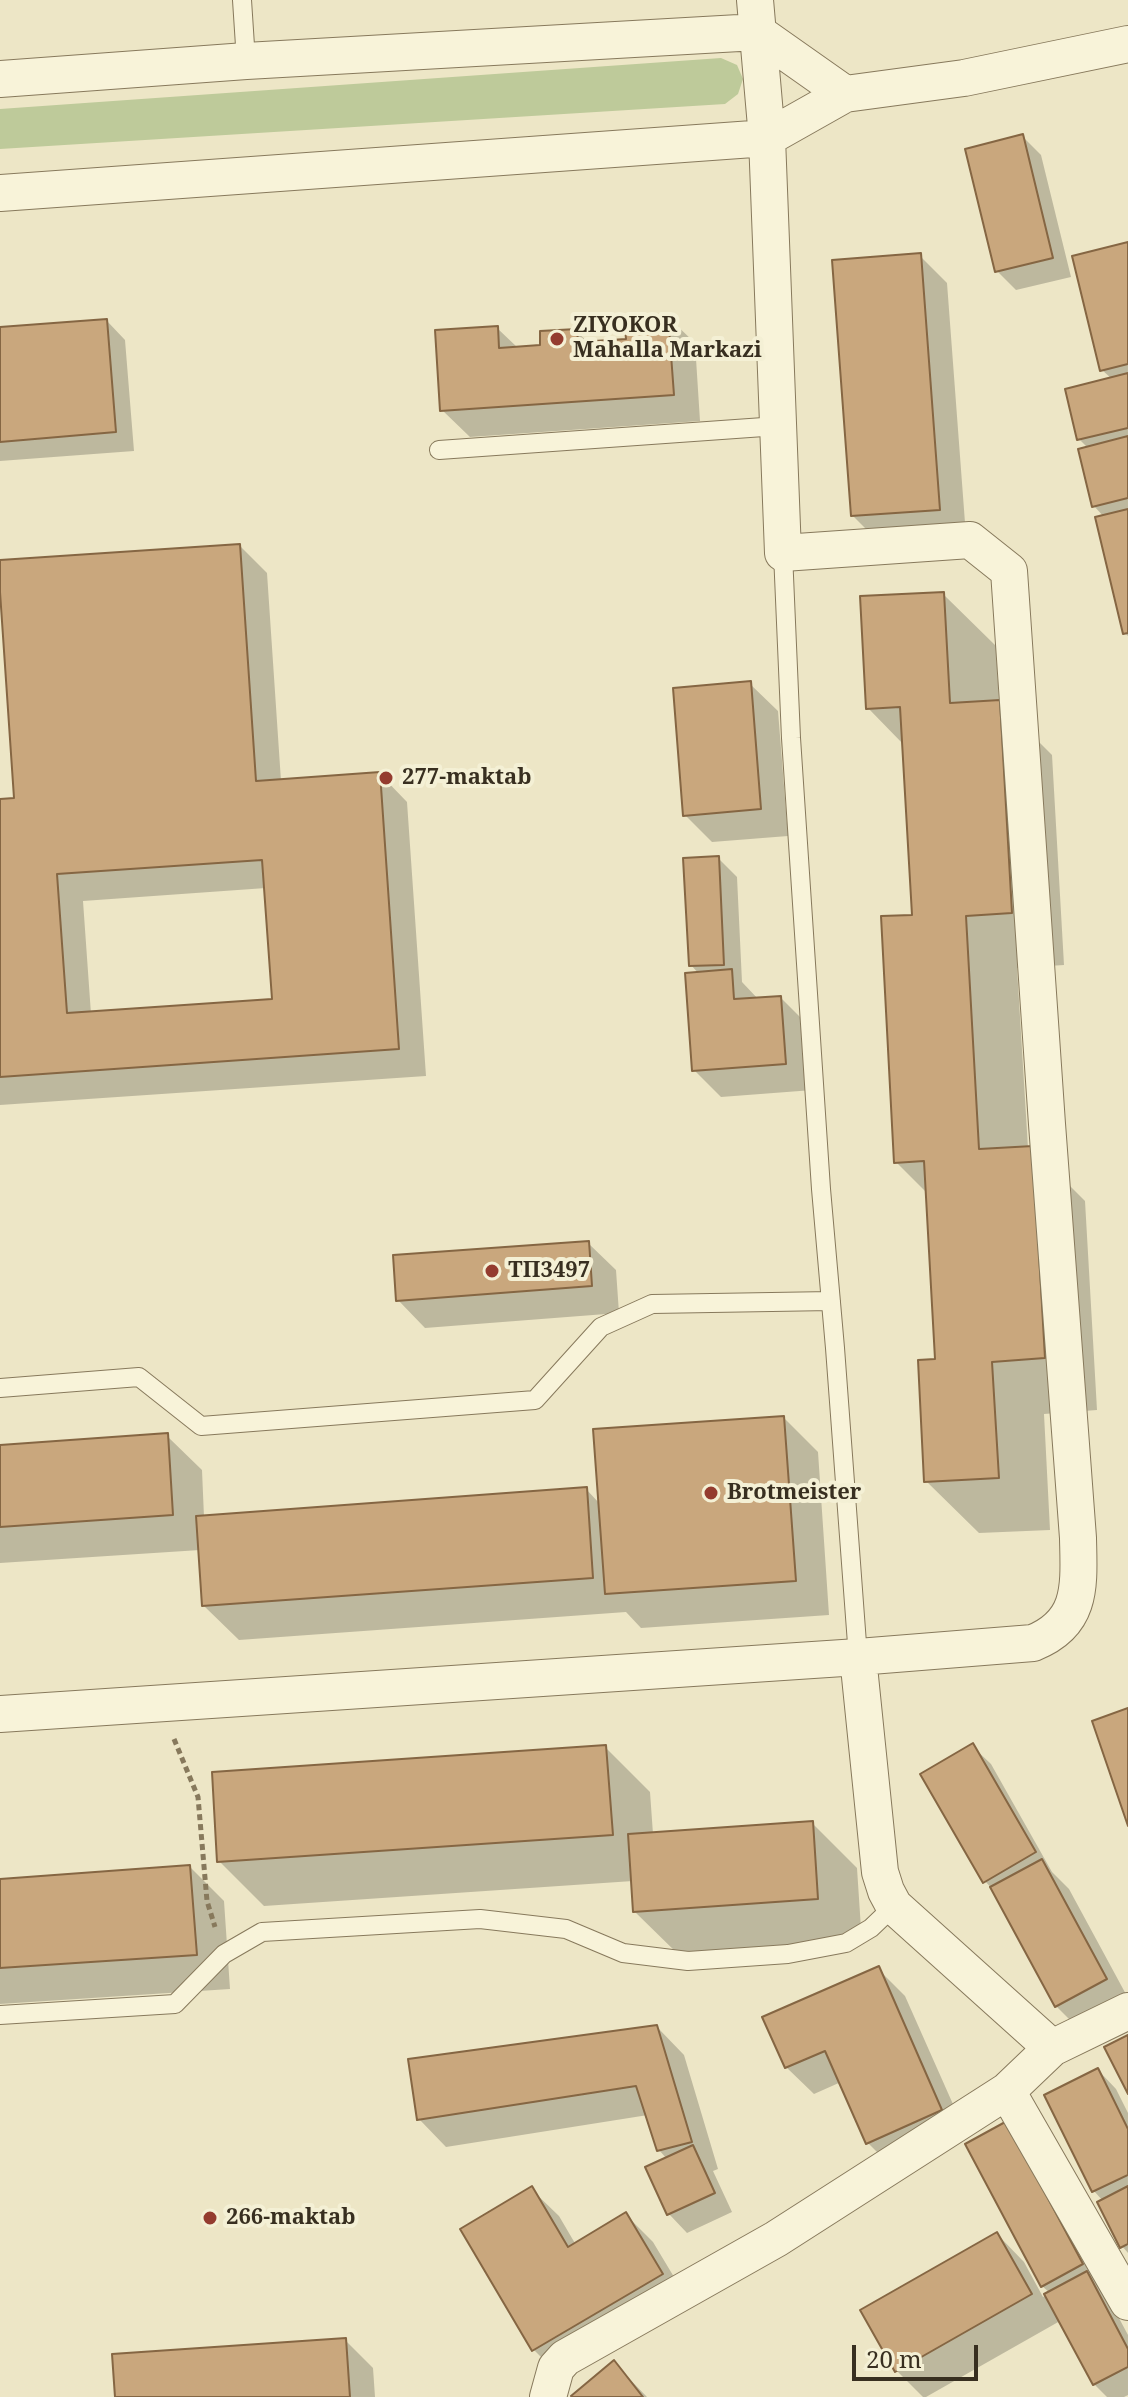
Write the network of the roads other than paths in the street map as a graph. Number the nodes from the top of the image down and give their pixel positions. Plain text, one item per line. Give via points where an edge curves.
1 (242, 0) edge
2 (756, 16) edge
3 (1128, 44) edge
4 (246, 61) junction
5 (0, 79) edge
6 (845, 94) junction
7 (767, 138) junction
8 (0, 193) edge
9 (778, 426) junction
10 (439, 450) dead end
11 (783, 553) junction
12 (831, 1301) junction
13 (0, 1388) edge
14 (858, 1657) junction
15 (0, 1714) edge
16 (894, 1906) junction
17 (1128, 2011) edge
18 (0, 2015) edge
19 (1052, 2048) junction
20 (1007, 2091) junction
21 (1128, 2302) edge
22 (548, 2397) edge

1 - 4 lane
2 - 4 street
2 - 6 street
2 - 7 street
3 - 6 street via 964,78
4 - 5 street
6 - 7 street
7 - 8 street
7 - 9 street
9 - 10 lane
9 - 11 street
11 - 12 lane
11 - 14 street via 970,540 1009,571 1078,1538 1076,1599 1071,1613 1048,1637 1033,1643
12 - 13 lane via 652,1304 601,1327 535,1400 201,1426 139,1377
12 - 14 lane
14 - 15 street
14 - 16 street via 880,1872
16 - 18 lane via 846,1943 788,1954 688,1961 623,1953 566,1929 480,1919 262,1932 224,1954 175,2004
16 - 19 street
17 - 19 street
19 - 20 street
20 - 21 street
20 - 22 street via 776,2239 565,2358 556,2368

